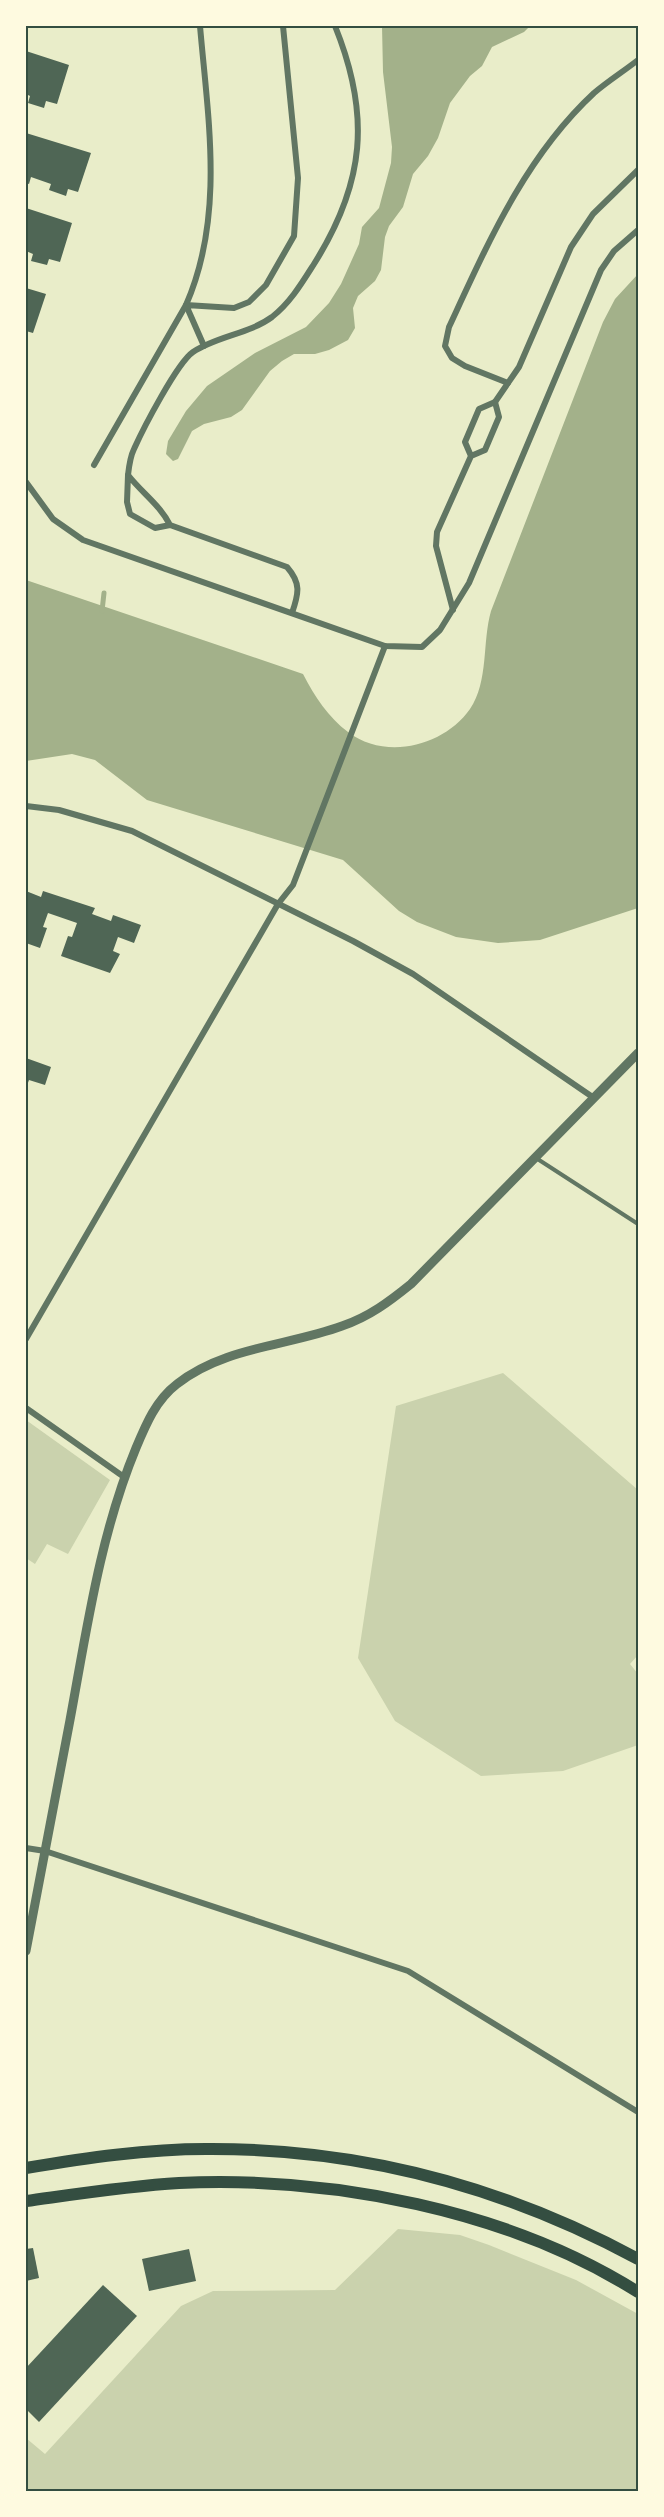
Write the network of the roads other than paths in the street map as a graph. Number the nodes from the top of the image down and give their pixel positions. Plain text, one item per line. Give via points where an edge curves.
1 (200, 26) edge
2 (283, 26) edge
3 (334, 26) edge
4 (639, 60) edge
5 (639, 170) edge
6 (639, 230) edge
7 (186, 306) junction
8 (204, 345) junction
9 (508, 383) junction
10 (495, 402) junction
11 (471, 456) junction
12 (94, 465) dead end
13 (128, 475) junction
14 (26, 482) edge
15 (170, 525) junction
16 (453, 610) junction
17 (292, 613) junction
18 (385, 646) junction
19 (26, 806) edge
20 (278, 903) junction
21 (639, 1053) edge
22 (594, 1098) junction
23 (536, 1158) junction
24 (639, 1224) edge
25 (26, 1339) edge
26 (26, 1408) edge
27 (124, 1477) junction
28 (26, 1848) edge
29 (45, 1851) junction
30 (26, 1951) edge
31 (639, 2112) edge
32 (26, 2168) edge
33 (26, 2201) edge
34 (639, 2259) edge
35 (639, 2292) edge

1 - 7 street via 213,177 205,240
2 - 7 street via 298,178 294,236 266,285 249,302 225,308
3 - 8 street via 357,105 358,144 346,206 332,235 285,306 253,327
4 - 9 street via 595,92 559,130 528,172 501,217 449,327 445,346 452,358
5 - 9 street via 593,214 571,247 519,367
6 - 16 street via 614,251 601,270 469,583
7 - 8 street
7 - 12 street
8 - 13 street via 180,366 133,450
9 - 10 street
10 - 11 street via 499,417 484,450
10 - 11 street via 479,408 465,442
11 - 16 street via 437,532 436,546
13 - 15 street via 142,494 162,510
13 - 15 street via 130,514 154,528
14 - 17 street via 53,519 83,540
15 - 17 street via 287,567 296,577 300,592
16 - 18 street via 422,647
17 - 18 street
18 - 20 street via 309,848 293,885
19 - 20 street via 59,810 132,831
20 - 22 street via 413,974
20 - 25 street
21 - 22 street
22 - 23 street
23 - 24 lane
23 - 27 street via 411,1284 369,1315 222,1359 176,1384 159,1401 147,1422
26 - 27 street
27 - 29 street via 100,1560
28 - 29 street
29 - 30 street
29 - 31 street via 408,1971
32 - 34 main road via 114,2155 195,2149 346,2158 440,2178 487,2193 556,2218
33 - 35 main road via 180,2183 273,2184 342,2191 422,2206 523,2237 588,2264

